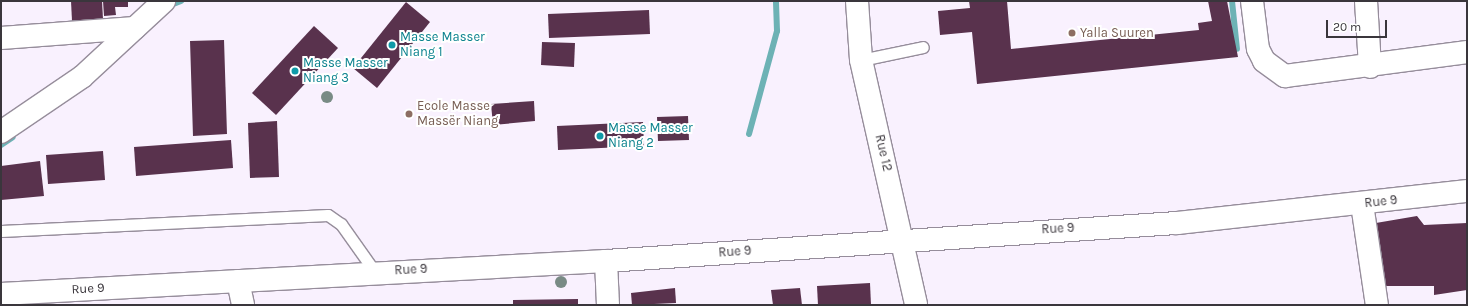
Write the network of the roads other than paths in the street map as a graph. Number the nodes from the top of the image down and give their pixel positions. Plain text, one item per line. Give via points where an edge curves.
1 (164, 1) edge
2 (857, 1) edge
3 (1252, 1) edge
4 (1366, 1) edge
5 (135, 28) junction
6 (1, 38) edge
7 (923, 47) dead end
8 (1467, 52) edge
9 (861, 60) junction
10 (1370, 67) junction
11 (1, 132) edge
12 (1467, 191) edge
13 (1362, 204) junction
14 (1, 231) edge
15 (903, 240) junction
16 (606, 261) junction
17 (375, 272) junction
18 (238, 280) junction
19 (1, 294) edge
20 (243, 305) edge
21 (608, 305) edge
22 (916, 305) edge
23 (1377, 305) edge

1 - 5 street
2 - 9 street, Rue 12
3 - 10 street via 1258,49 1276,72 1285,76
4 - 10 street
5 - 6 street
5 - 11 street via 82,77
7 - 9 lane
8 - 10 street
9 - 15 street, Rue 12
12 - 13 street, Rue 9
13 - 15 street, Rue 9 via 1177,223
13 - 23 street
14 - 17 lane via 328,215 341,224
15 - 16 street, Rue 9
15 - 22 street, Rue 12
16 - 17 street, Rue 9
16 - 21 street
17 - 18 street, Rue 9
18 - 19 street, Rue 9
18 - 20 street

